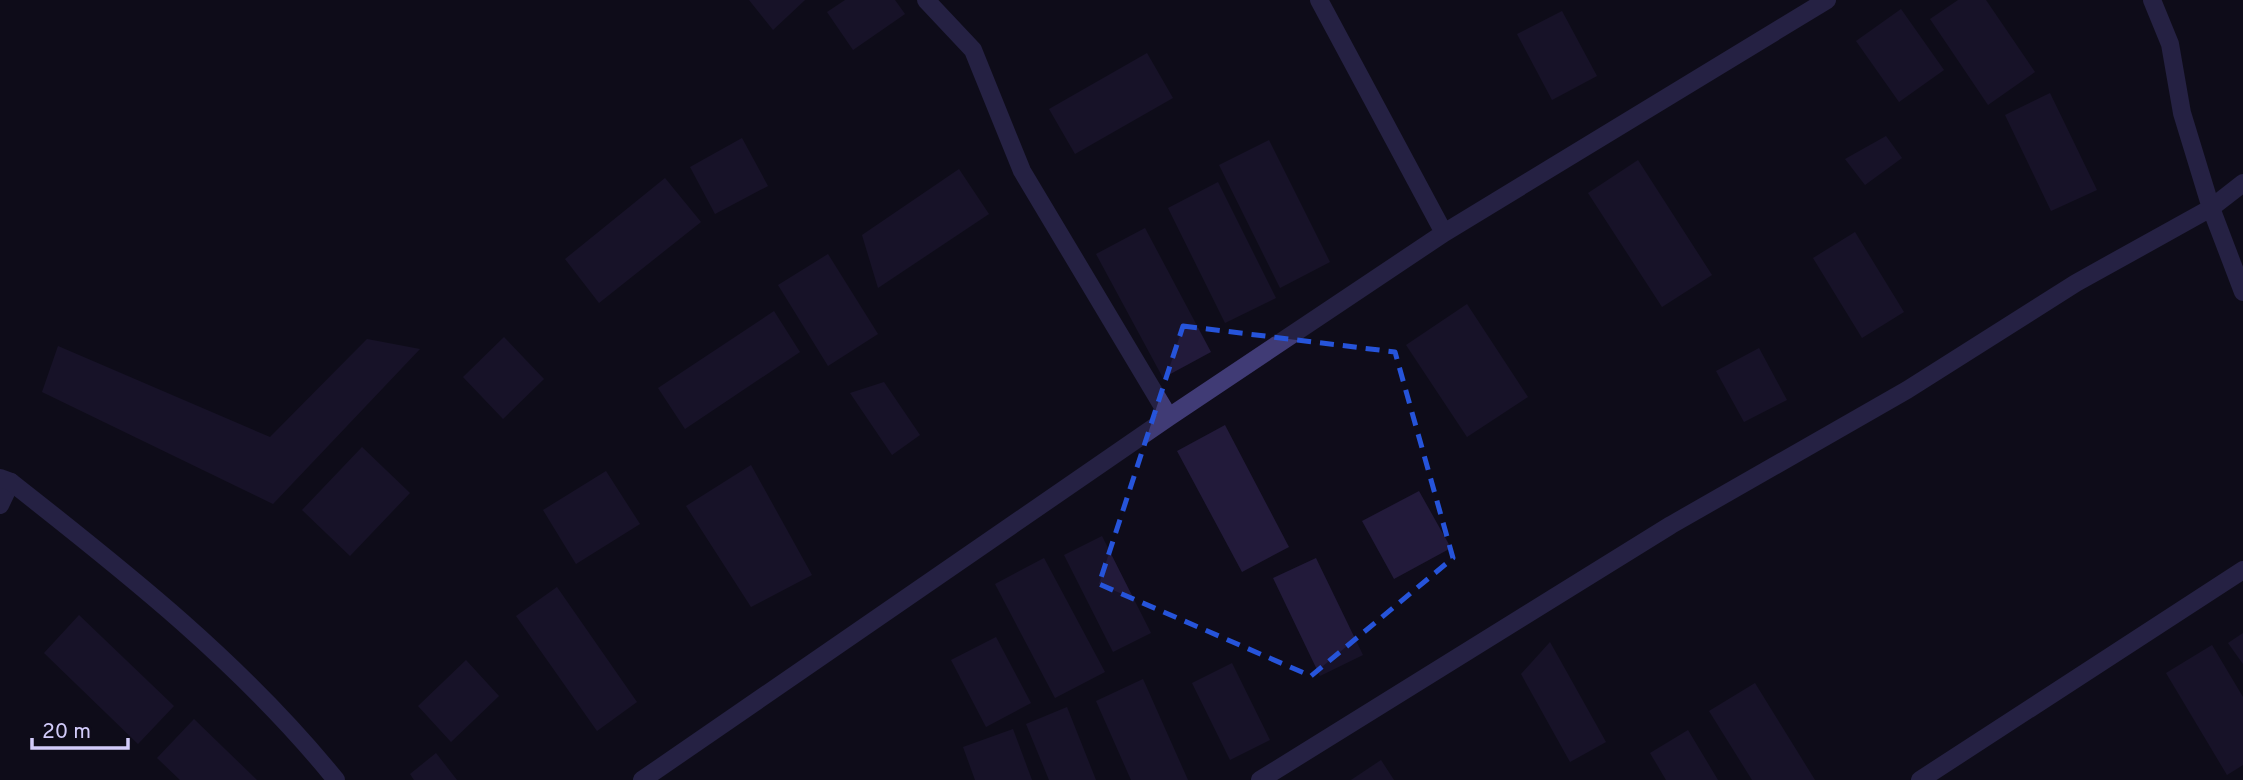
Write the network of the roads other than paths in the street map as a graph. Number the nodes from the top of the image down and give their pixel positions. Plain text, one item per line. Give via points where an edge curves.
1 (926, 0) edge
2 (1319, 0) edge
3 (1827, 0) edge
4 (2152, 0) edge
5 (2243, 183) edge
6 (2211, 208) junction
7 (1444, 233) junction
8 (2243, 292) edge
9 (1168, 417) junction
10 (6, 480) edge
11 (0, 505) edge
12 (2243, 570) edge
13 (336, 780) edge
14 (642, 780) edge
15 (1259, 780) edge
16 (1920, 780) edge

1 - 9 street via 973,50 1022,171
2 - 7 street
3 - 7 street
4 - 6 street via 2170,44 2182,113
5 - 6 street
6 - 8 street
6 - 15 street via 2076,283 1907,390 1671,525
7 - 9 street
9 - 14 street
10 - 11 street
10 - 13 street via 165,605 295,729
12 - 16 street

